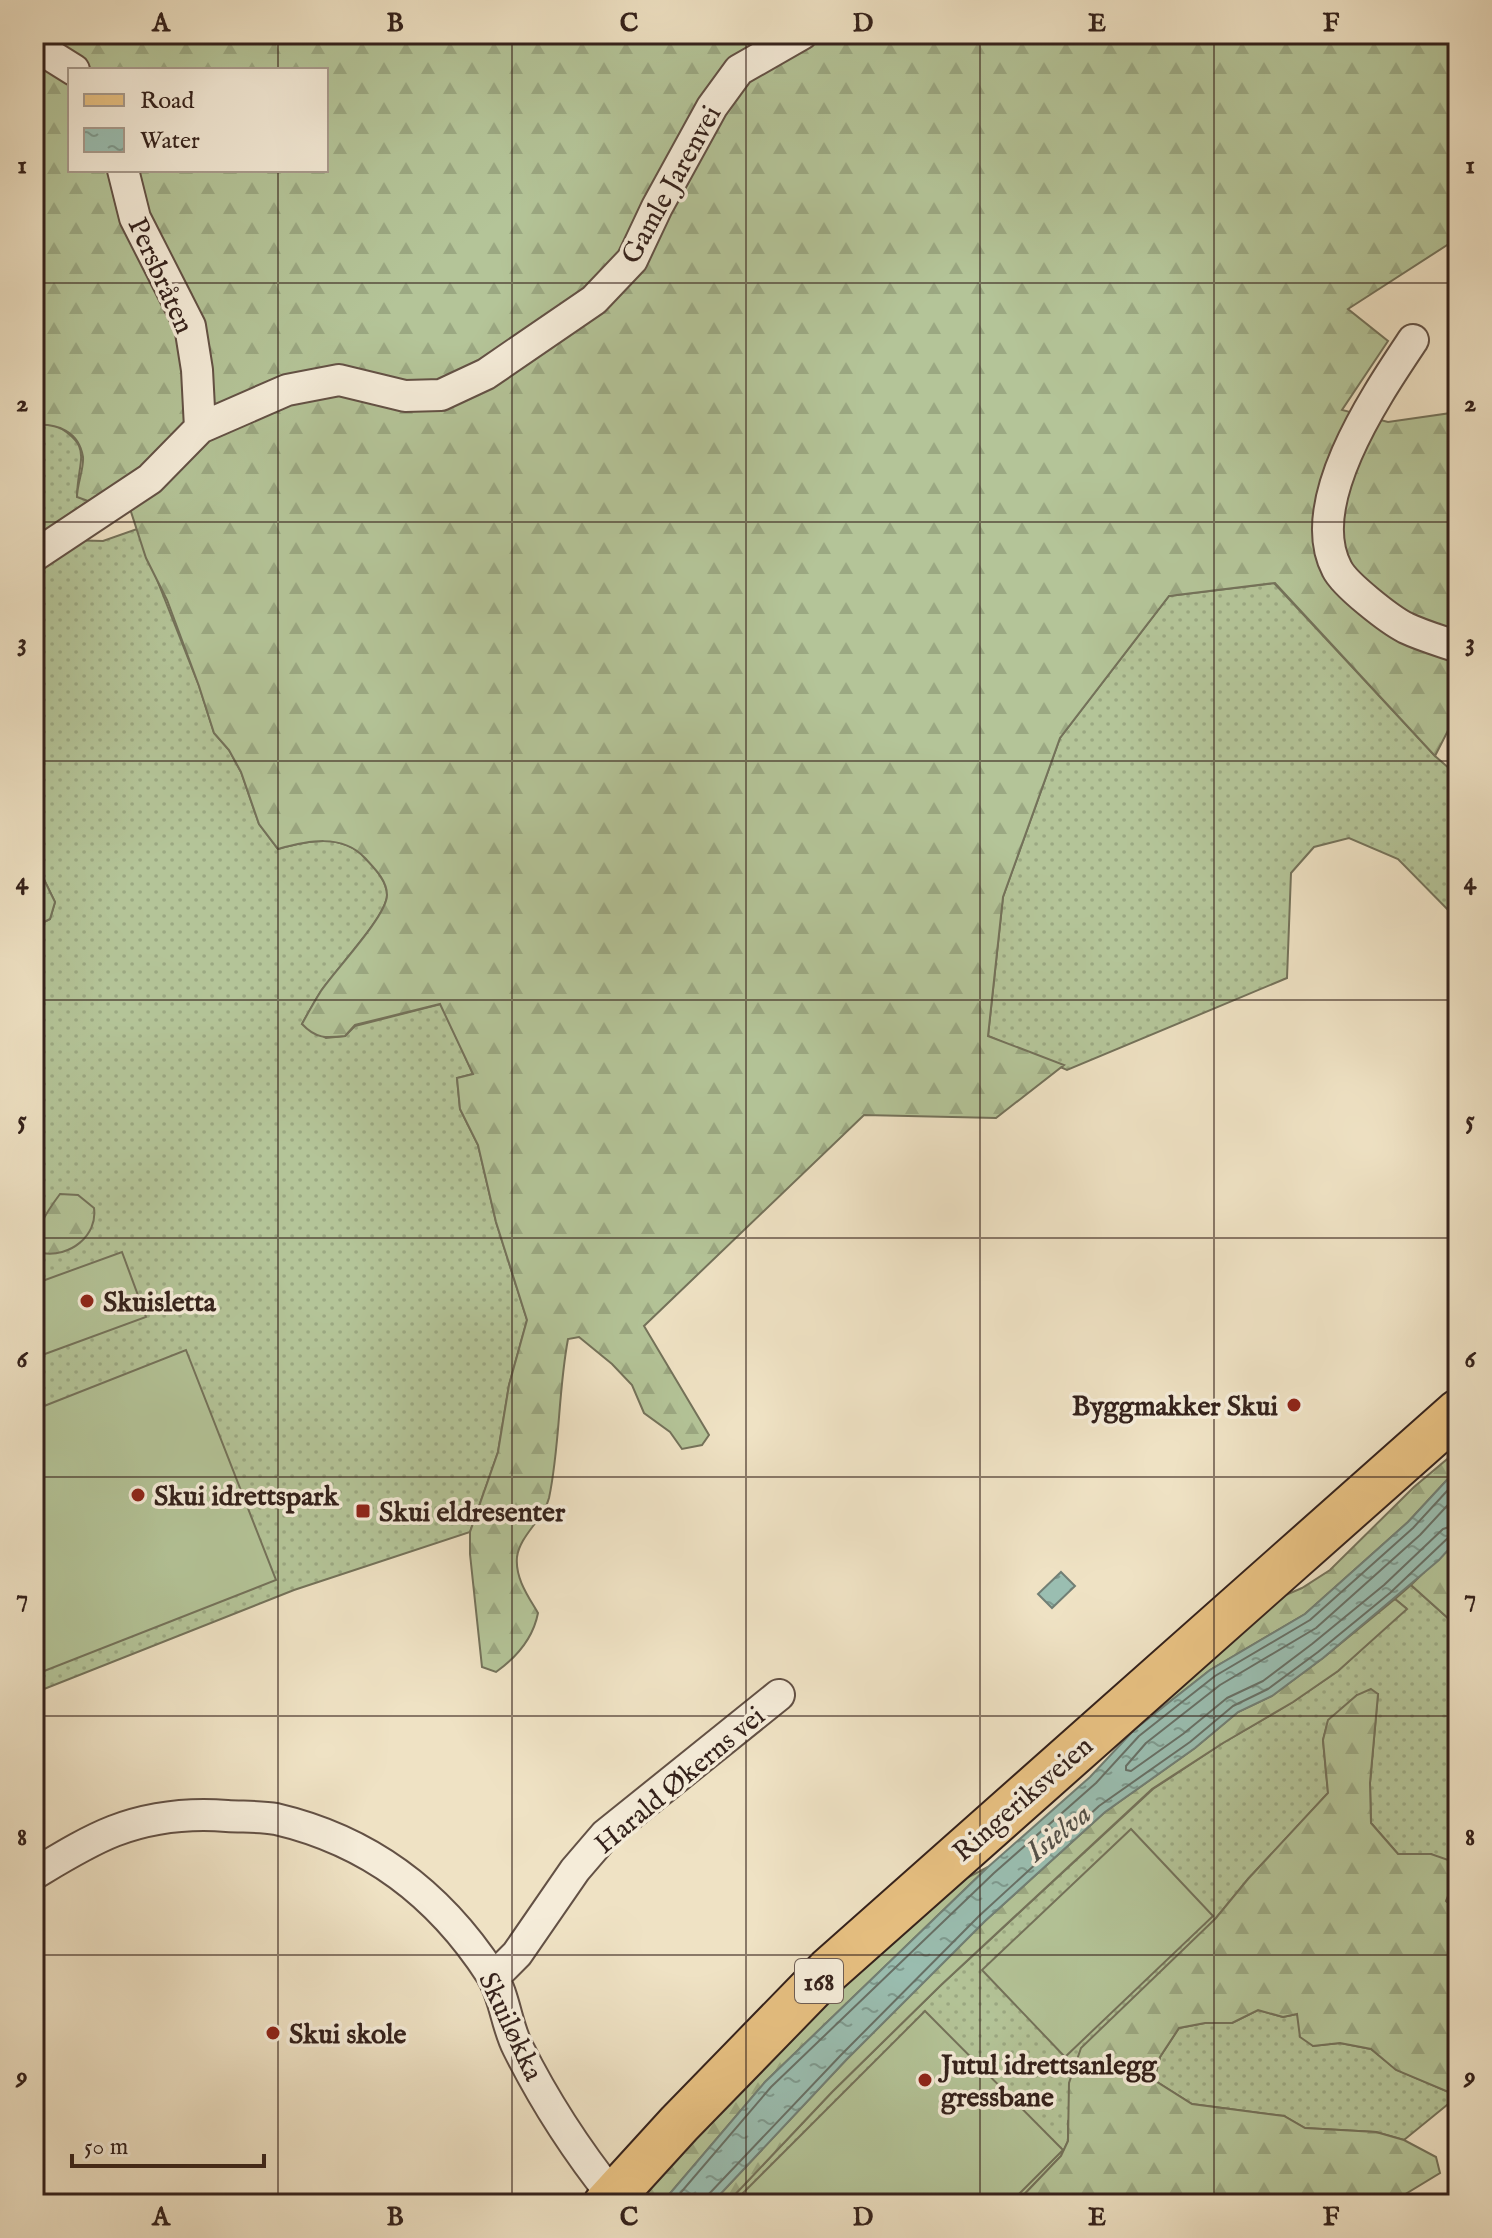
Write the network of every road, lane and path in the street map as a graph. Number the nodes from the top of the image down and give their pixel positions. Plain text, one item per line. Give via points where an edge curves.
1 (802, 34) edge
2 (34, 45) edge
3 (71, 68) edge
4 (124, 172) edge
5 (1413, 340) dead end
6 (200, 428) junction
7 (34, 556) edge
8 (1458, 647) edge
9 (1458, 1412) edge
10 (779, 1695) dead end
11 (34, 1874) edge
12 (493, 1978) junction
13 (609, 2200) edge

1 - 6 street, Gamle Jarenvei via 739,70 657,207 632,260 594,300 486,374 441,395 405,396 339,380 326,382 287,390
2 - 3 street
4 - 6 street, Persbråten via 135,218 190,326
5 - 8 street via 1366,410 1335,484 1327,533 1337,570 1363,597 1404,628
6 - 7 street, Gamle Jarenvei via 150,479
9 - 13 main road, Ringeriksveien / 168 via 829,1970
10 - 12 street, Harald Økerns vei via 605,1835 517,1954
11 - 12 street, Skuiløkka via 114,1831 145,1822 190,1814 273,1818 364,1851 422,1891 451,1919
12 - 13 street, Skuiløkka via 517,2046

